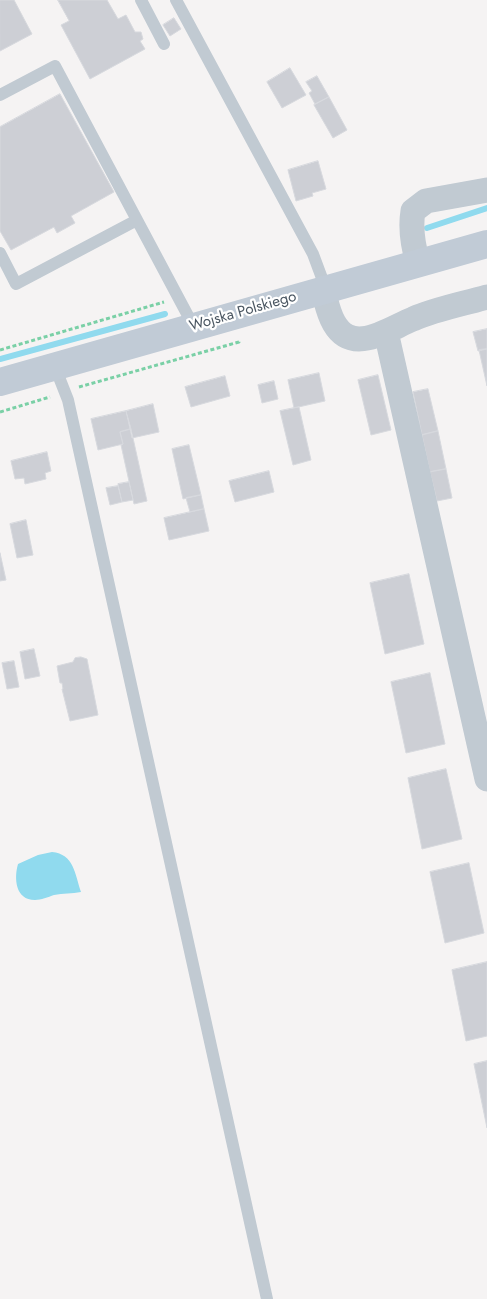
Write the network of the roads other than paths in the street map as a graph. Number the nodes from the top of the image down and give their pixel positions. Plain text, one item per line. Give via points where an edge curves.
1 (141, 0) edge
2 (176, 0) edge
3 (164, 44) dead end
4 (0, 95) edge
5 (487, 190) edge
6 (137, 220) junction
7 (487, 244) edge
8 (0, 253) edge
9 (418, 263) junction
10 (324, 289) junction
11 (487, 297) edge
12 (194, 327) junction
13 (386, 332) junction
14 (55, 367) junction
15 (0, 382) edge
16 (487, 779) edge
17 (267, 1299) edge

1 - 3 lane
2 - 10 lane via 313,254
4 - 6 lane via 55,66
5 - 9 street via 426,201 413,211 411,224
6 - 8 lane via 16,284
6 - 12 lane
7 - 9 main road, Wojska Polskiego
9 - 10 main road, Wojska Polskiego
10 - 12 main road, Wojska Polskiego
10 - 13 street via 334,324 349,337 359,339
11 - 13 street via 414,318
12 - 14 main road, Wojska Polskiego
13 - 16 street
14 - 15 main road, Wojska Polskiego
14 - 17 lane via 68,400

